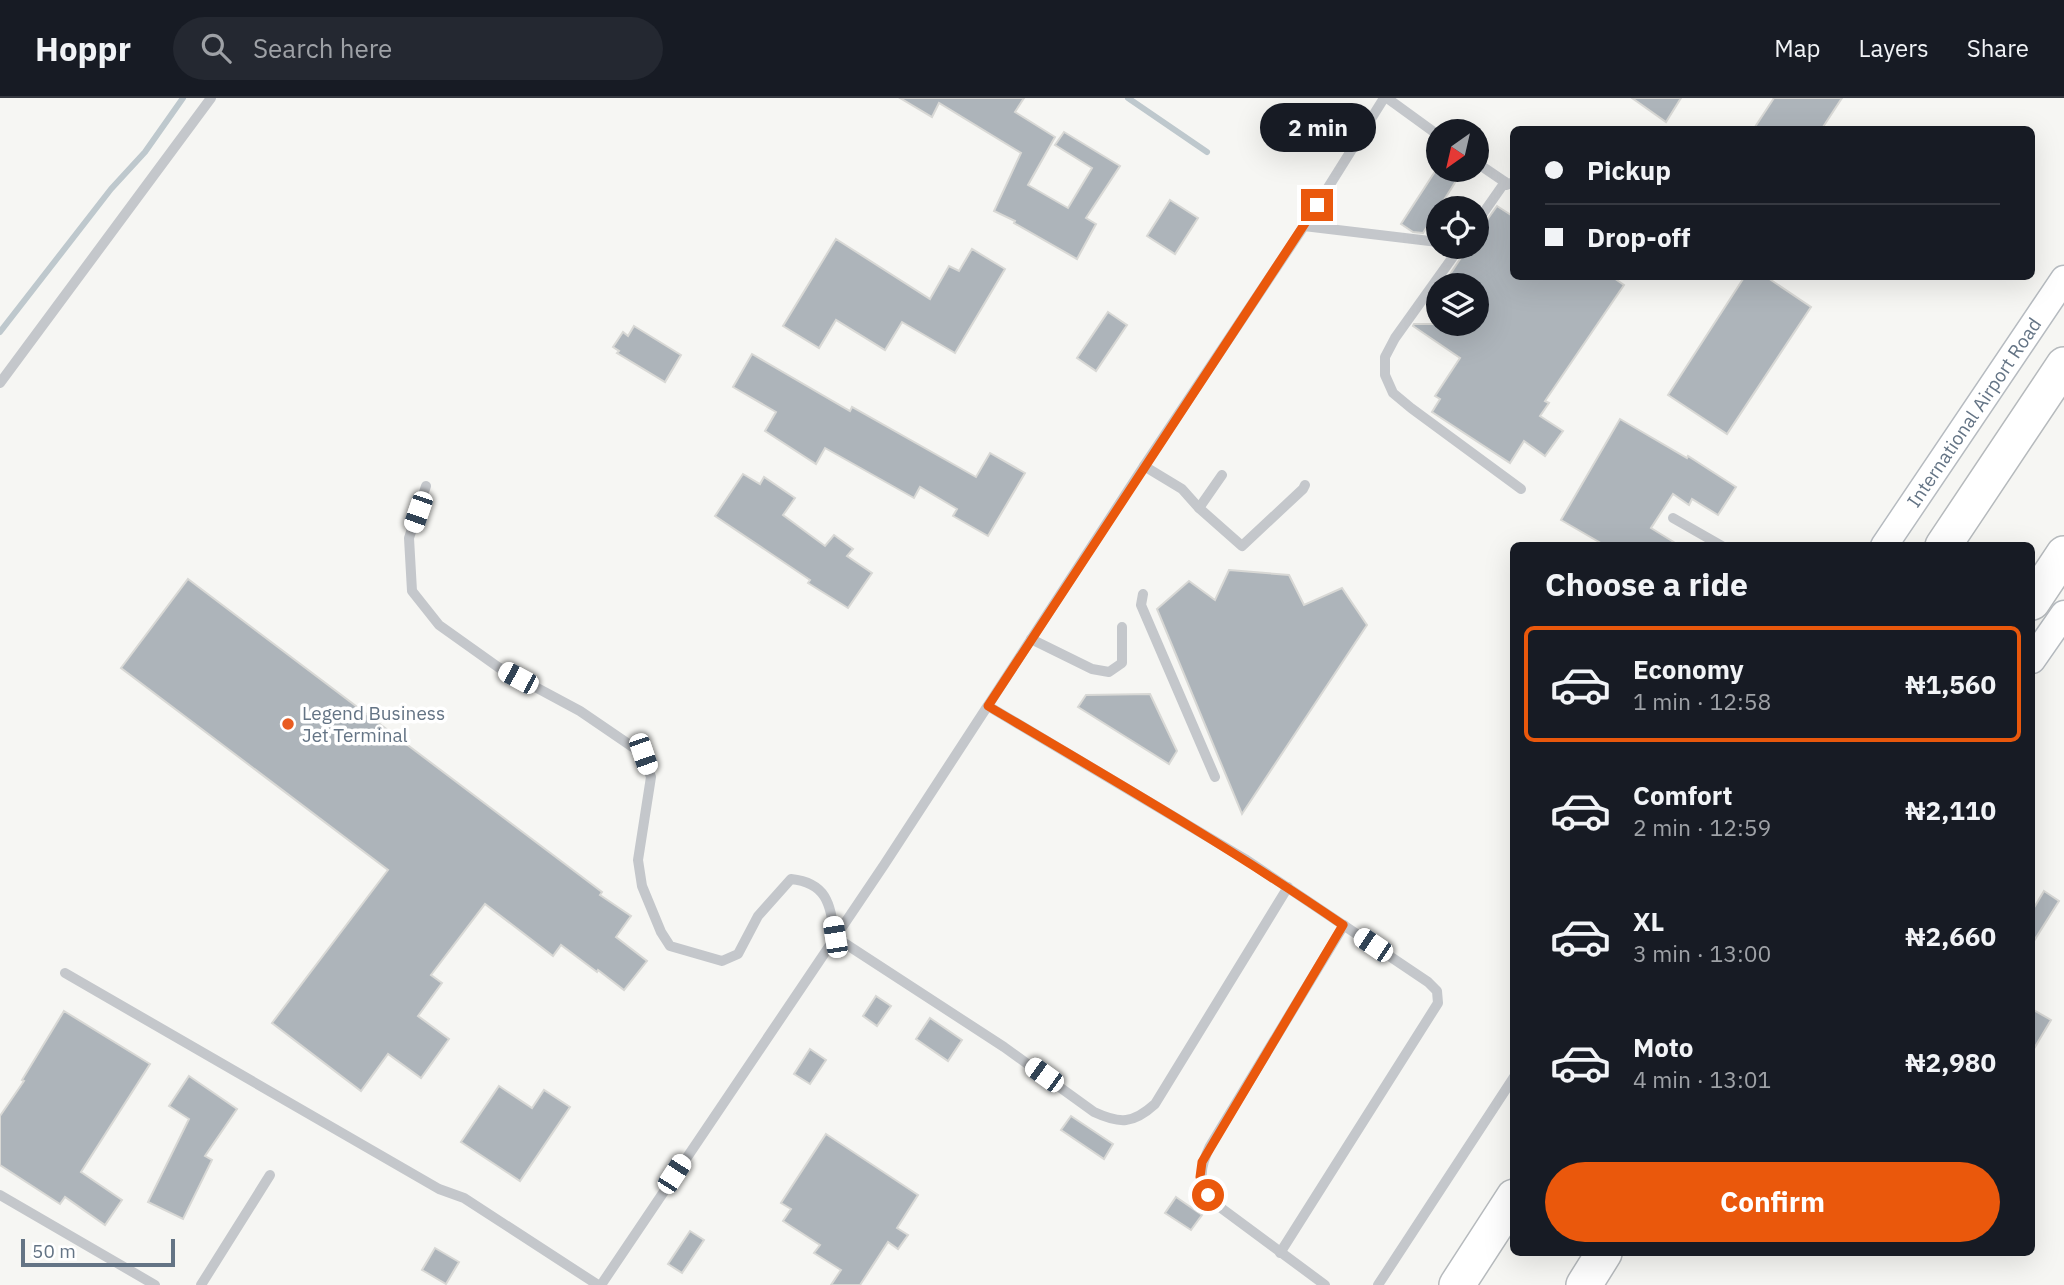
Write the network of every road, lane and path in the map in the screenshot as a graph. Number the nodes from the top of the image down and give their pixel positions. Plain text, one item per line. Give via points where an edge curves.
1 (211, 98) edge
2 (1385, 98) edge
3 (1426, 127) edge
4 (1489, 170) edge
5 (1509, 182) edge
6 (1489, 207) edge
7 (1304, 226) junction
8 (1426, 241) edge
9 (1451, 259) edge
10 (2064, 279) edge
11 (2063, 366) edge
12 (0, 383) edge
13 (1144, 466) junction
14 (1222, 475) dead end
15 (1305, 485) dead end
16 (426, 486) dead end
17 (1521, 489) dead end
18 (1199, 508) junction
19 (1673, 518) dead end
20 (1715, 542) edge
21 (1887, 542) edge
22 (1946, 542) edge
23 (2064, 554) edge
24 (1143, 594) dead end
25 (2035, 598) edge
26 (2064, 614) edge
27 (1122, 627) dead end
28 (1031, 639) junction
29 (2035, 656) edge
30 (988, 706) junction
31 (1215, 777) dead end
32 (1288, 887) junction
33 (1343, 925) junction
34 (835, 937) junction
35 (65, 972) dead end
36 (1510, 1083) edge
37 (270, 1175) dead end
38 (0, 1195) edge
39 (1510, 1203) edge
40 (1280, 1253) junction
41 (1602, 1256) edge
42 (155, 1285) edge
43 (201, 1285) edge
44 (599, 1285) edge
45 (1325, 1285) edge
46 (1378, 1285) edge
47 (1457, 1285) edge
48 (1584, 1285) edge

1 - 12 lane
2 - 3 lane
2 - 7 lane
4 - 5 lane
5 - 6 lane
7 - 8 lane
7 - 13 lane
9 - 17 lane via 1395,338 1385,357 1385,375 1393,393
10 - 21 main road, International Airport Road
11 - 22 highway
13 - 18 lane via 1182,489
13 - 28 lane
14 - 18 lane
15 - 18 lane via 1242,547
16 - 34 lane via 409,538 412,592 439,625 498,667 580,711 643,754 651,777 638,860 642,886 670,946 722,961 738,954 758,916 791,878 807,880 820,889 831,910
19 - 20 lane
23 - 25 highway
24 - 31 lane via 1141,605
26 - 29 main road
27 - 28 lane via 1122,663 1108,672 1092,669
28 - 30 lane
30 - 32 lane
30 - 34 lane
32 - 33 lane
32 - 34 lane via 1155,1104 1141,1117 1126,1121 1094,1112
33 - 40 lane via 1202,1162 1200,1177 1208,1195
33 - 40 lane via 1428,982 1437,991 1437,1003
34 - 44 lane
35 - 44 lane via 439,1189 464,1198
36 - 46 lane
37 - 43 lane
38 - 42 lane
39 - 47 highway
40 - 45 lane
41 - 48 highway

